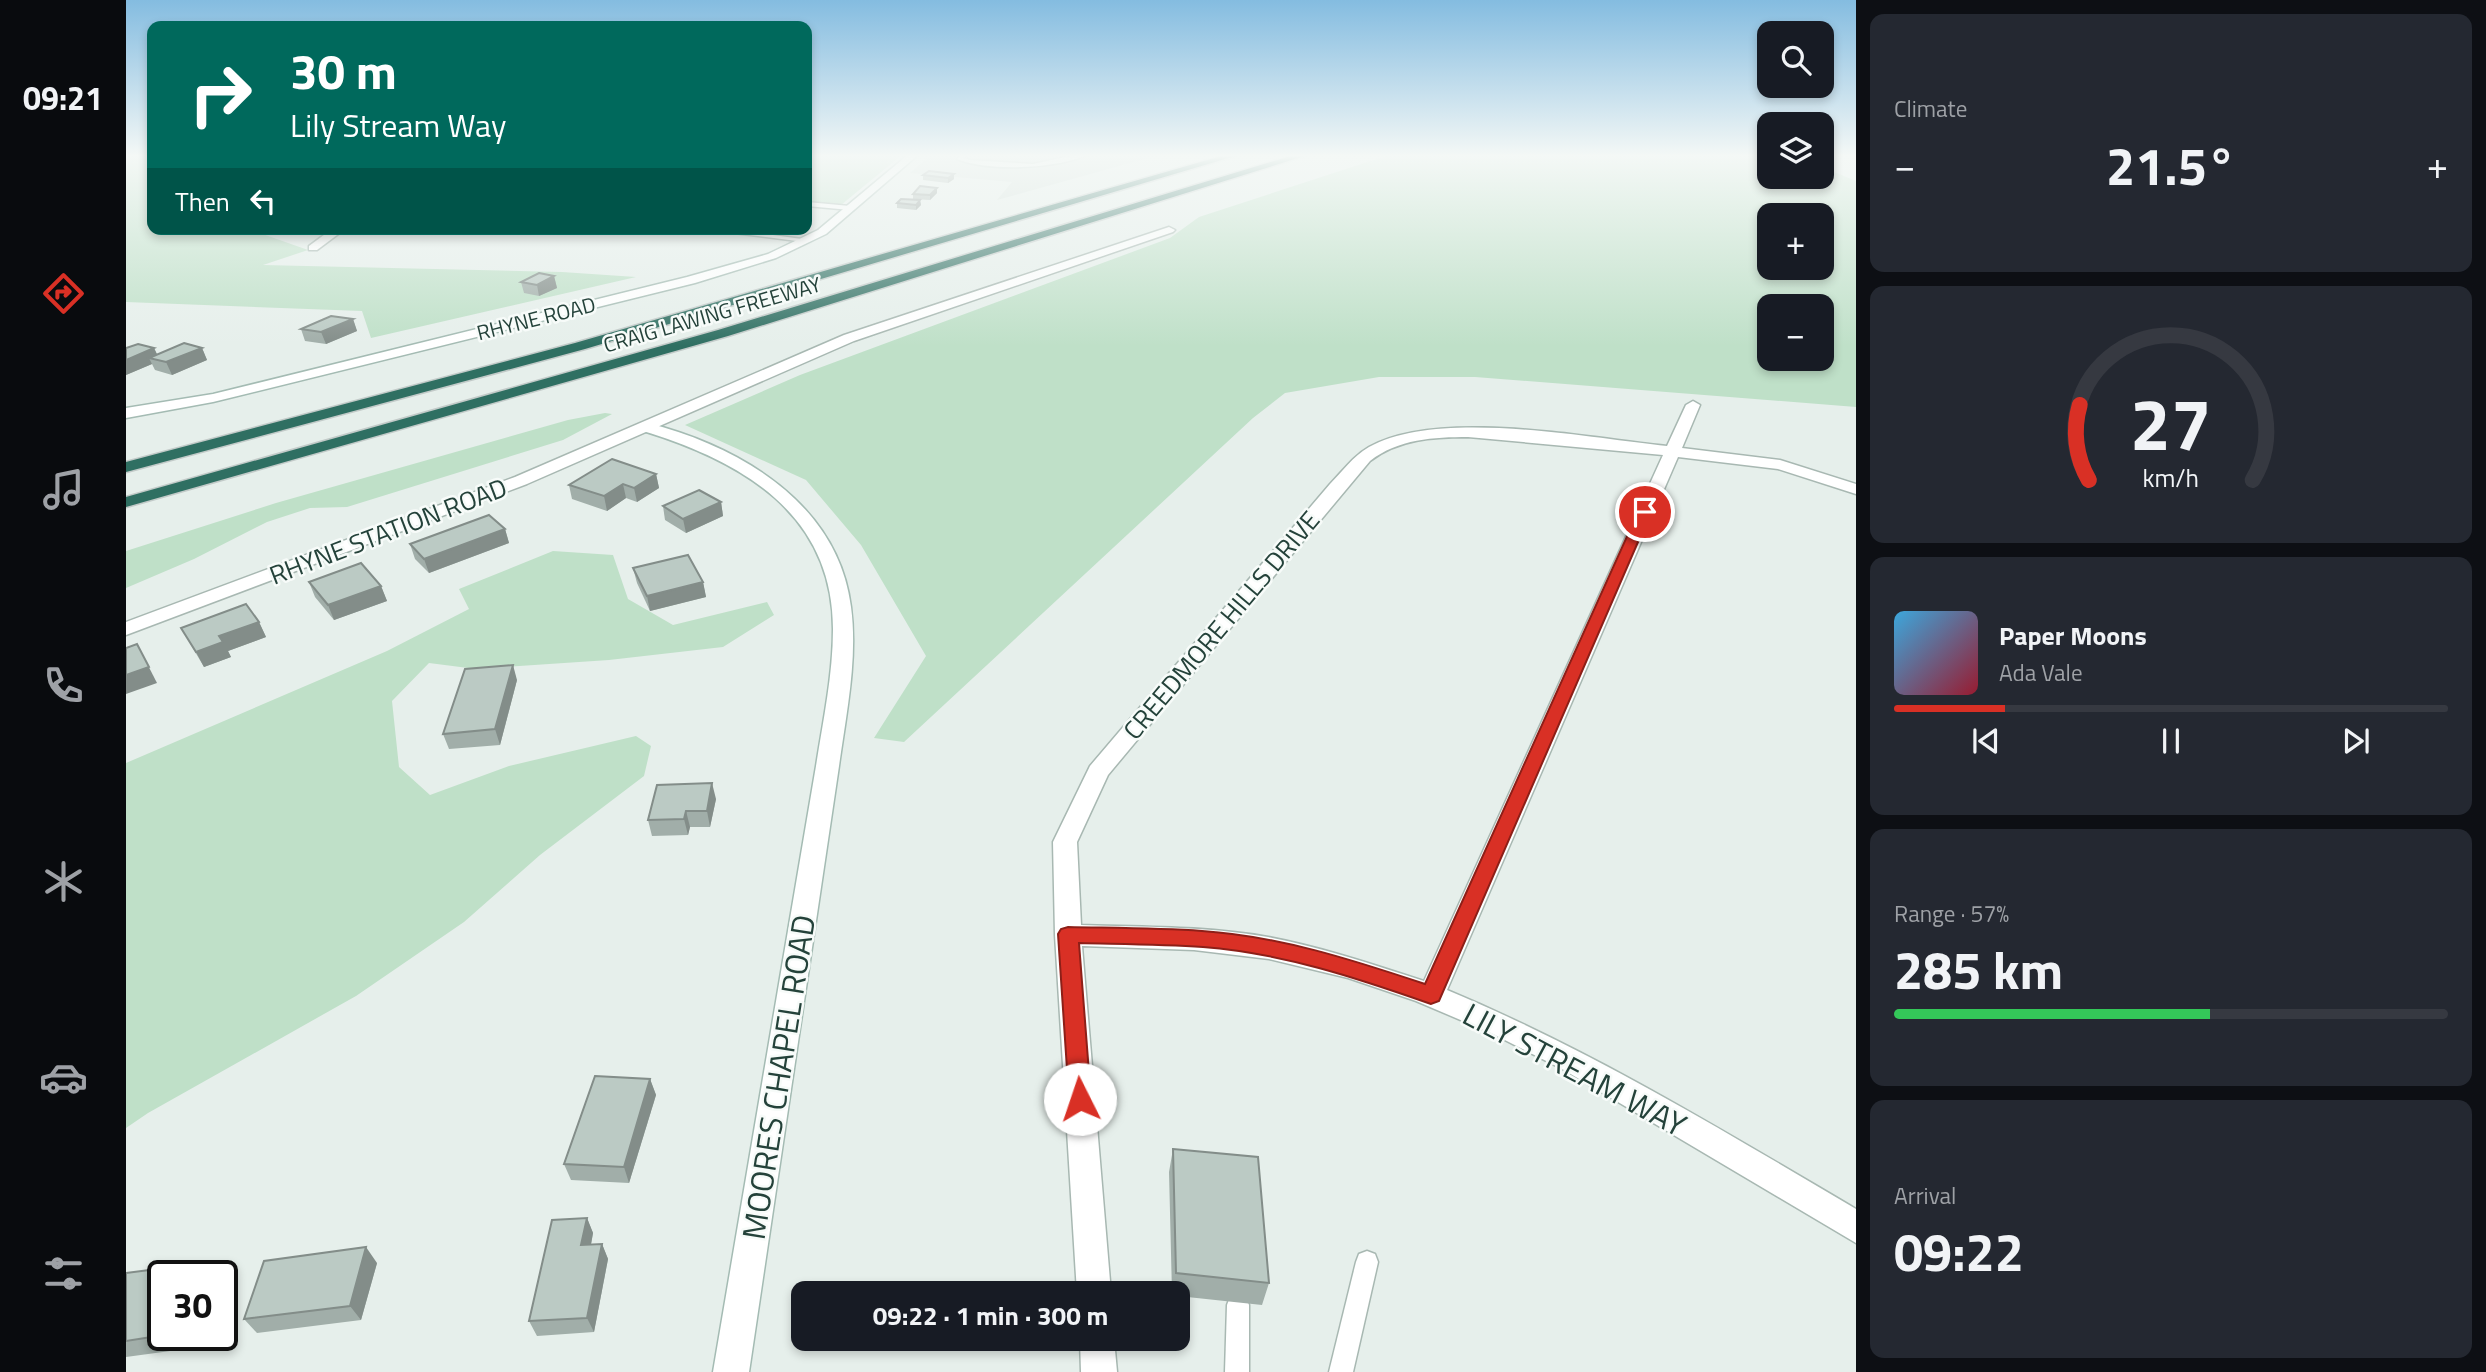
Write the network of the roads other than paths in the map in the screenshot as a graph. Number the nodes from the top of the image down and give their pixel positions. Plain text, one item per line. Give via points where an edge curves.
1 (838, 218) edge
2 (1018, 218) edge
3 (1099, 218) edge
4 (1168, 230) dead end
5 (331, 235) edge
6 (760, 235) edge
7 (805, 240) junction
8 (313, 248) dead end
9 (1693, 405) dead end
10 (126, 413) edge
11 (624, 422) dead end
12 (648, 428) junction
13 (1671, 452) junction
14 (126, 467) edge
15 (1856, 488) edge
16 (126, 503) edge
17 (126, 629) edge
18 (1068, 934) junction
19 (1431, 995) junction
20 (1856, 1227) edge
21 (1367, 1262) dead end
22 (1093, 1281) edge
23 (1238, 1305) dead end
24 (1098, 1351) edge
25 (731, 1372) edge
26 (1099, 1372) edge
27 (1237, 1372) edge
28 (1341, 1372) edge

1 - 7 street, RHYNE ROAD
2 - 14 highway, CRAIG LAWING FREEWAY via 580,346
3 - 16 highway, CRAIG LAWING FREEWAY via 736,330
4 - 12 street, RHYNE STATION ROAD via 848,338
5 - 8 street
6 - 7 lane
7 - 10 street, RHYNE ROAD via 772,256 691,280 225,395
9 - 13 street
11 - 12 street, MOORES CHAPEL ROAD
12 - 17 street, RHYNE STATION ROAD via 394,531
12 - 25 street, MOORES CHAPEL ROAD via 716,452 756,474 788,500 820,539 834,568 844,628 825,782
13 - 15 street, CREEDMORE HILLS DRIVE via 1780,465
13 - 18 street, CREEDMORE HILLS DRIVE via 1462,432 1430,434 1372,451 1335,488 1098,772 1065,842
13 - 19 street
18 - 19 street, LILY STREAM WAY via 1204,939 1269,948 1338,964
18 - 22 street, CREEDMORE HILLS DRIVE
19 - 20 street, LILY STREAM WAY via 1611,1081
21 - 28 lane
23 - 27 lane
24 - 26 street

